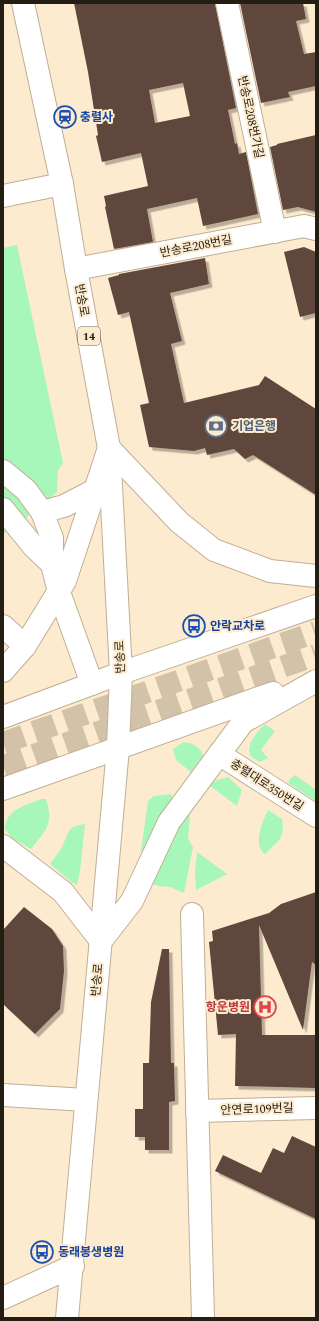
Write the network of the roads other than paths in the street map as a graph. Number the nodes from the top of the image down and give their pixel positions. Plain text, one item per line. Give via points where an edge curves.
1 (22, 3) edge
2 (227, 3) edge
3 (62, 184) junction
4 (3, 196) edge
5 (316, 229) edge
6 (275, 232) junction
7 (76, 269) junction
8 (109, 448) junction
9 (3, 471) edge
10 (95, 490) junction
11 (3, 509) edge
12 (42, 512) junction
13 (52, 564) junction
14 (316, 576) edge
15 (59, 592) junction
16 (316, 606) edge
17 (3, 626) edge
18 (25, 646) junction
19 (3, 671) edge
20 (121, 673) junction
21 (316, 679) edge
22 (92, 684) junction
23 (3, 717) edge
24 (118, 748) junction
25 (219, 754) junction
26 (3, 789) edge
27 (316, 816) edge
28 (3, 846) edge
29 (192, 914) dead end
30 (101, 941) junction
31 (3, 1095) edge
32 (86, 1100) junction
33 (316, 1108) edge
34 (197, 1111) junction
35 (73, 1266) junction
36 (3, 1298) edge
37 (67, 1318) edge
38 (203, 1318) edge

1 - 3 main road, 반송로 / 14
2 - 6 main road, 반송로208번가길
3 - 4 main road
3 - 7 main road, 반송로 / 14
5 - 6 main road, 반송로208번길 via 304,226
6 - 7 main road, 반송로208번길
7 - 8 main road, 반송로 / 14
8 - 10 main road
8 - 14 main road via 179,522 214,550 270,571
8 - 20 main road, 반송로 / 14
9 - 12 main road via 26,490
10 - 12 main road via 64,506
10 - 15 main road
11 - 13 main road via 34,547
12 - 13 main road via 52,538
13 - 15 main road
15 - 18 main road
15 - 22 main road
16 - 20 main road
17 - 18 main road
18 - 19 main road
20 - 22 main road
20 - 24 main road, 반송로
21 - 24 main road
21 - 25 main road via 242,722
22 - 23 main road
24 - 26 main road
24 - 30 main road, 반송로
25 - 27 main road, 충렬대로350번길
25 - 30 main road via 169,822 132,901
28 - 30 main road via 63,892
29 - 34 main road
30 - 32 main road, 반송로
31 - 32 main road
32 - 35 main road, 반송로
33 - 34 main road, 안연로109번길
34 - 38 main road
35 - 36 main road
35 - 37 main road, 반송로

